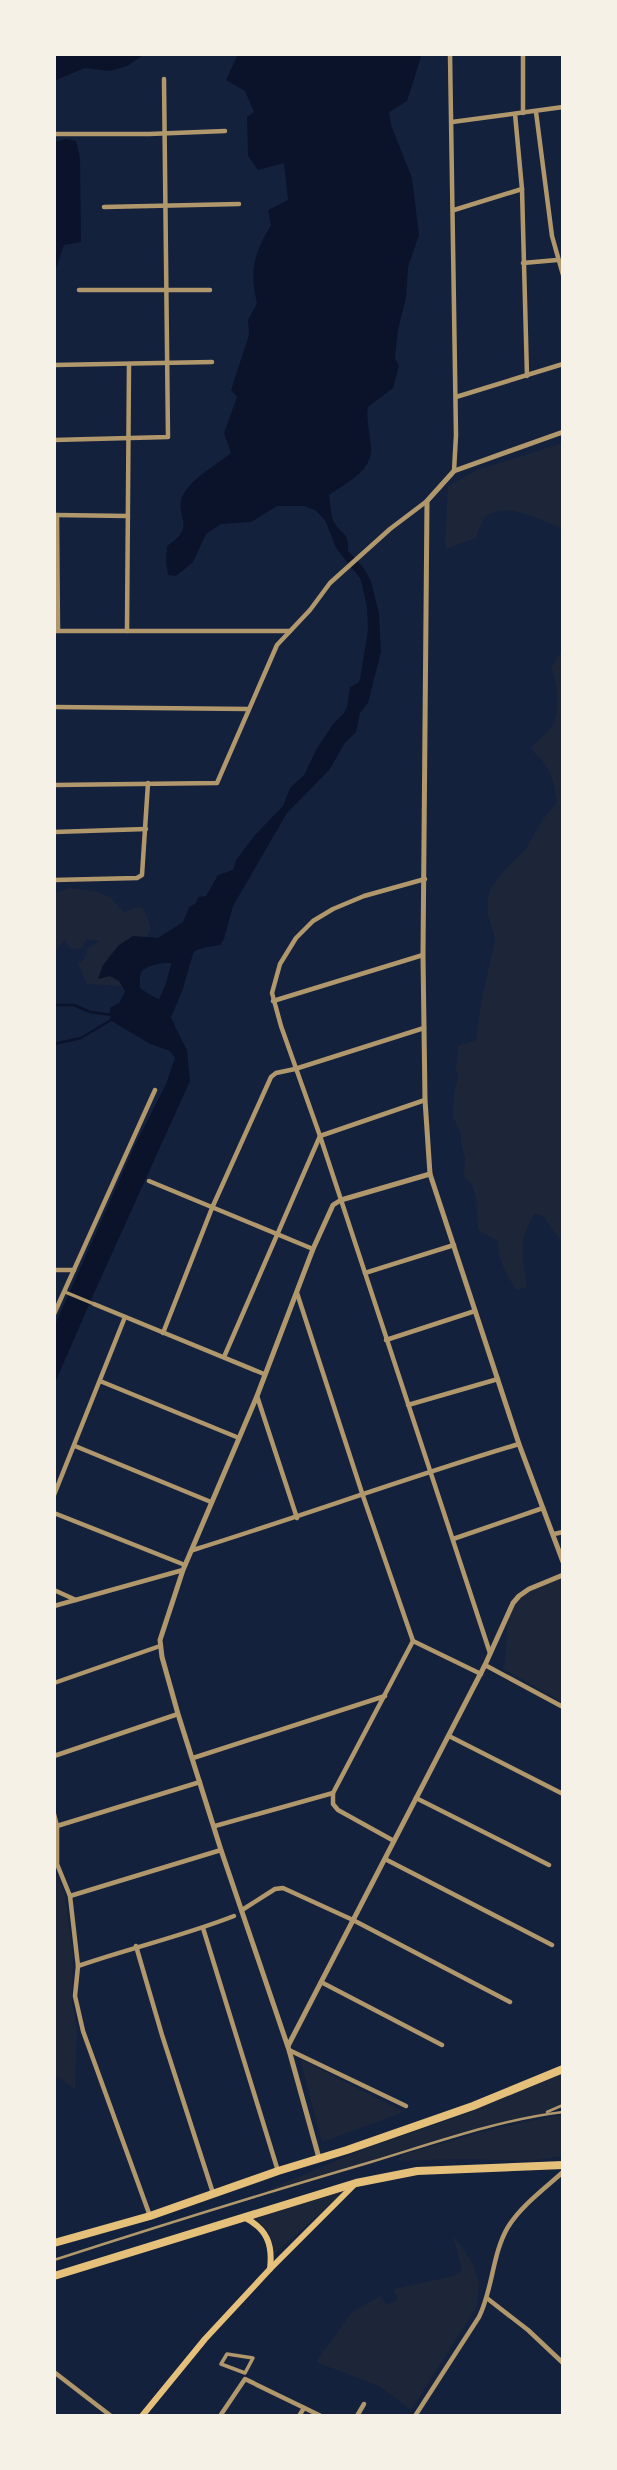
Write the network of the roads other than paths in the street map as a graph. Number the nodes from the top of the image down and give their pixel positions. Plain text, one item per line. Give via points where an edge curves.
1 (450, 54) edge
2 (523, 54) edge
3 (164, 79) dead end
4 (563, 107) edge
5 (536, 112) junction
6 (523, 113) junction
7 (515, 114) junction
8 (452, 122) junction
9 (225, 131) dead end
10 (54, 134) edge
11 (164, 134) junction
12 (522, 189) junction
13 (239, 204) dead end
14 (104, 206) dead end
15 (167, 206) junction
16 (454, 210) junction
17 (558, 260) junction
18 (523, 263) junction
19 (563, 275) edge
20 (79, 290) dead end
21 (167, 290) junction
22 (210, 290) dead end
23 (168, 362) junction
24 (212, 362) dead end
25 (129, 364) junction
26 (563, 364) edge
27 (54, 365) edge
28 (527, 376) junction
29 (456, 397) junction
30 (563, 432) edge
31 (128, 439) junction
32 (54, 440) edge
33 (454, 471) junction
34 (427, 501) junction
35 (56, 515) edge
36 (128, 516) junction
37 (56, 631) edge
38 (127, 631) junction
39 (290, 631) junction
40 (54, 707) edge
41 (248, 709) junction
42 (148, 783) junction
43 (54, 785) edge
44 (146, 829) junction
45 (54, 832) edge
46 (425, 879) junction
47 (54, 880) edge
48 (424, 955) junction
49 (273, 1001) junction
50 (424, 1028) junction
51 (295, 1069) junction
52 (155, 1090) dead end
53 (425, 1100) junction
54 (320, 1136) junction
55 (429, 1174) junction
56 (149, 1181) dead end
57 (341, 1200) junction
58 (212, 1209) junction
59 (277, 1234) junction
60 (454, 1245) junction
61 (313, 1249) junction
62 (54, 1270) edge
63 (74, 1270) junction
64 (365, 1273) junction
65 (65, 1292) junction
66 (297, 1293) junction
67 (94, 1304) joint
68 (475, 1311) junction
69 (54, 1314) edge
70 (125, 1317) junction
71 (163, 1333) junction
72 (386, 1340) junction
73 (224, 1357) junction
74 (264, 1374) junction
75 (498, 1379) junction
76 (100, 1381) junction
77 (257, 1396) junction
78 (408, 1405) junction
79 (239, 1438) junction
80 (519, 1444) junction
81 (75, 1446) junction
82 (430, 1471) junction
83 (54, 1495) edge
84 (363, 1496) junction
85 (211, 1502) junction
86 (543, 1508) junction
87 (54, 1513) edge
88 (297, 1518) junction
89 (563, 1532) edge
90 (554, 1534) junction
91 (453, 1539) junction
92 (193, 1550) junction
93 (563, 1562) edge
94 (184, 1568) junction
95 (563, 1575) edge
96 (54, 1590) edge
97 (77, 1600) junction
98 (54, 1606) edge
99 (413, 1641) junction
100 (160, 1646) junction
101 (491, 1654) junction
102 (485, 1665) junction
103 (481, 1674) junction
104 (54, 1683) edge
105 (385, 1696) junction
106 (563, 1707) edge
107 (178, 1714) junction
108 (449, 1736) junction
109 (54, 1756) edge
110 (193, 1758) junction
111 (200, 1782) junction
112 (333, 1793) junction
113 (563, 1794) edge
114 (416, 1798) junction
115 (54, 1814) edge
116 (57, 1826) junction
117 (215, 1826) junction
118 (394, 1841) junction
119 (221, 1850) junction
120 (385, 1859) junction
121 (549, 1865) dead end
122 (70, 1896) junction
123 (243, 1910) junction
124 (234, 1916) dead end
125 (353, 1920) junction
126 (202, 1928) junction
127 (552, 1945) dead end
128 (136, 1947) junction
129 (78, 1966) junction
130 (320, 1982) junction
131 (510, 2002) dead end
132 (442, 2045) dead end
133 (289, 2048) junction
134 (563, 2069) edge
135 (563, 2105) edge
136 (406, 2106) dead end
137 (563, 2112) edge
138 (541, 2115) junction
139 (319, 2158) junction
140 (563, 2165) edge
141 (278, 2171) junction
142 (563, 2172) edge
143 (356, 2183) junction
144 (213, 2193) junction
145 (150, 2216) junction
146 (244, 2217) junction
147 (54, 2243) edge
148 (54, 2259) edge
149 (270, 2269) junction
150 (54, 2276) edge
151 (488, 2300) junction
152 (227, 2354) joint
153 (563, 2363) edge
154 (54, 2372) edge
155 (364, 2404) dead end
156 (304, 2408) junction
157 (111, 2416) edge
158 (142, 2416) edge
159 (220, 2416) edge
160 (299, 2416) edge
161 (321, 2416) edge
162 (357, 2416) edge
163 (415, 2416) edge

1 - 8 street
2 - 6 street
3 - 11 street
4 - 5 street
5 - 6 street
5 - 17 street
6 - 7 street
7 - 8 street
7 - 12 street
8 - 16 street
9 - 11 street
10 - 11 street
11 - 15 street
12 - 16 street
12 - 18 street
13 - 15 street
14 - 15 street
15 - 21 street
16 - 29 street
17 - 18 street
17 - 19 street
18 - 28 street
20 - 21 street
21 - 22 street
21 - 23 street
23 - 24 street
23 - 25 street
23 - 31 street via 168,437
25 - 27 street
25 - 31 street
26 - 28 street
28 - 29 street
29 - 33 street
30 - 33 street
31 - 32 street
31 - 36 street
33 - 34 street
34 - 39 street via 361,555
34 - 46 street
35 - 36 street
35 - 37 street
36 - 38 street
37 - 38 street
38 - 39 street
39 - 41 street via 272,654
40 - 41 street
41 - 42 street via 219,780 213,784
42 - 43 street
42 - 44 street
44 - 45 street
44 - 47 street via 140,877
46 - 48 street
46 - 49 street via 364,897 313,920 280,964
48 - 49 street
48 - 50 street
49 - 51 street
50 - 51 street
50 - 53 street
51 - 54 street
51 - 58 street via 271,1077
52 - 63 street
53 - 54 street
53 - 55 street
54 - 57 street
54 - 59 street
55 - 57 street
55 - 60 street
56 - 58 street
57 - 61 street via 333,1205
57 - 64 street
58 - 59 street
58 - 71 street
59 - 61 street
59 - 73 street
60 - 64 street
60 - 68 street
61 - 66 street
62 - 63 street
63 - 65 street
64 - 72 street
65 - 67 street
65 - 69 street
66 - 74 street
66 - 84 street
67 - 70 street
68 - 72 street
68 - 75 street
70 - 71 street
70 - 76 street
71 - 73 street
72 - 78 street
73 - 74 street
74 - 77 street
75 - 78 street
75 - 80 street
76 - 79 street
76 - 81 street
77 - 79 street
77 - 88 street
78 - 82 street
79 - 85 street
80 - 82 street
80 - 86 street
81 - 83 street
81 - 85 street
82 - 84 street
82 - 91 street
84 - 88 street
84 - 99 street
85 - 92 street
86 - 90 street
86 - 91 street
87 - 94 street
88 - 92 street
89 - 90 street
90 - 93 street
91 - 101 street
92 - 94 street
94 - 97 street
94 - 100 street
95 - 101 street via 529,1589 513,1603
96 - 97 street
97 - 98 street
99 - 103 street
99 - 105 street
100 - 104 street
100 - 107 street
101 - 102 street
102 - 103 street
102 - 106 street
103 - 108 street
105 - 110 street
105 - 112 street
107 - 109 street
107 - 110 street
108 - 113 street
108 - 114 street
110 - 111 street
111 - 116 street
111 - 117 street
112 - 117 street
112 - 118 street via 338,1810
114 - 118 street
114 - 121 street
115 - 116 street
116 - 122 street via 57,1864
117 - 119 street
118 - 120 street
119 - 122 street
119 - 123 street
120 - 125 street
120 - 127 street
122 - 129 street
123 - 125 street via 279,1887
123 - 133 street
124 - 126 street
125 - 130 street
125 - 131 street
126 - 128 street
126 - 141 street
128 - 129 street
128 - 144 street
129 - 145 street via 75,1996 83,2031
130 - 132 street
130 - 133 street
133 - 136 street
133 - 139 street
134 - 139 highway via 473,2106
135 - 138 lane
137 - 138 lane
138 - 148 lane
139 - 141 highway
140 - 143 highway via 417,2171
141 - 144 highway
142 - 151 street via 508,2228
143 - 146 highway
143 - 149 main road
144 - 145 highway
145 - 147 highway
146 - 149 main road via 267,2234
146 - 150 highway
149 - 158 main road via 195,2349
151 - 153 street
151 - 163 street
152 - 152 street via 221,2364 245,2373 253,2358
154 - 157 street
155 - 162 street
156 - 159 street via 245,2379
156 - 160 street
156 - 161 street

